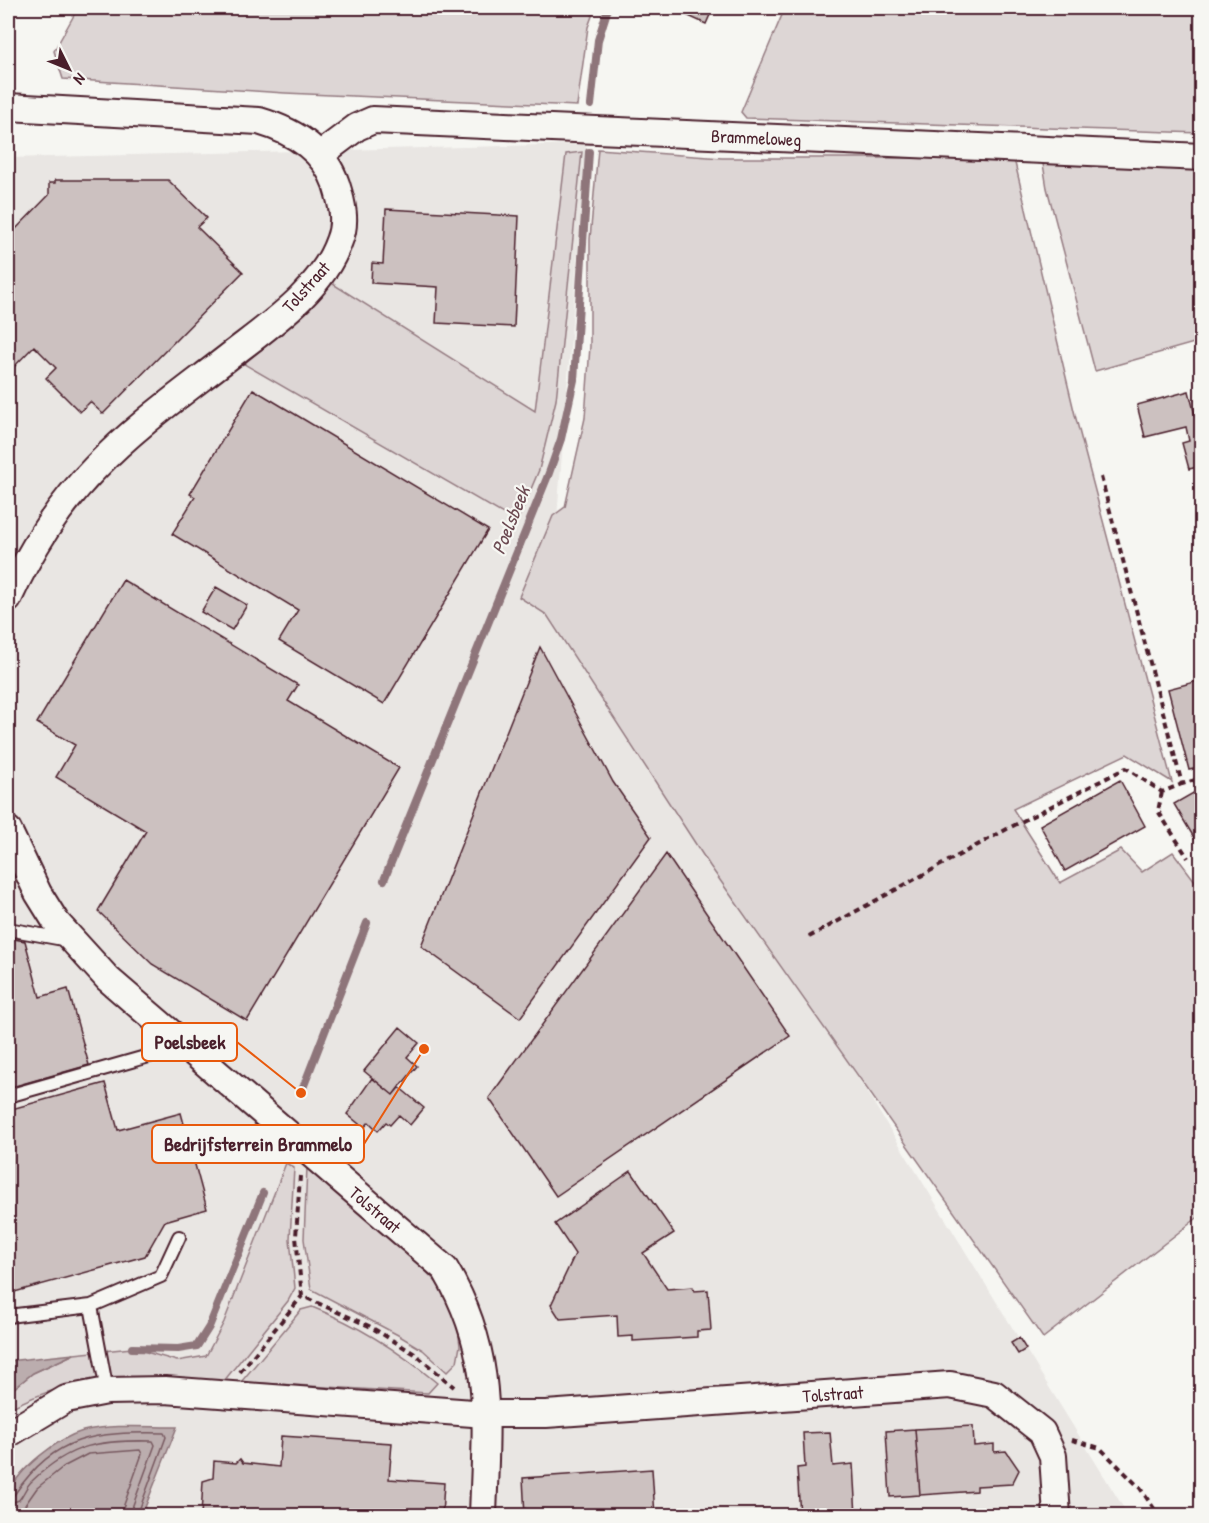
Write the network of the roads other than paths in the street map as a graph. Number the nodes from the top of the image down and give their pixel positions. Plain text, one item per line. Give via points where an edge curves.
1 (8, 107) edge
2 (321, 154) junction
3 (1202, 157) edge
4 (8, 598) edge
5 (8, 830) edge
6 (8, 928) edge
7 (72, 941) junction
8 (185, 1045) junction
9 (8, 1096) edge
10 (179, 1237) dead end
11 (91, 1306) junction
12 (8, 1316) edge
13 (107, 1391) junction
14 (486, 1414) junction
15 (8, 1434) edge
16 (483, 1515) edge
17 (1057, 1515) edge

1 - 2 street via 259,121 278,126
2 - 3 street, Brammeloweg via 373,120
2 - 4 street, Tolstraat via 333,176 343,212 340,240 327,267 274,322 130,435 96,467 50,520
5 - 7 street, Tolstraat via 38,893
6 - 7 lane
7 - 8 street, Tolstraat via 108,979
8 - 9 lane
8 - 14 street, Tolstraat via 445,1269 473,1328 483,1369
10 - 11 lane via 161,1276
11 - 12 lane
11 - 13 lane
13 - 14 street, Tolstraat via 165,1390
13 - 15 street, Tolstraat via 66,1400
14 - 16 street, Tolstraat
14 - 17 street, Tolstraat via 546,1414 950,1385 994,1394 1042,1432 1053,1456

